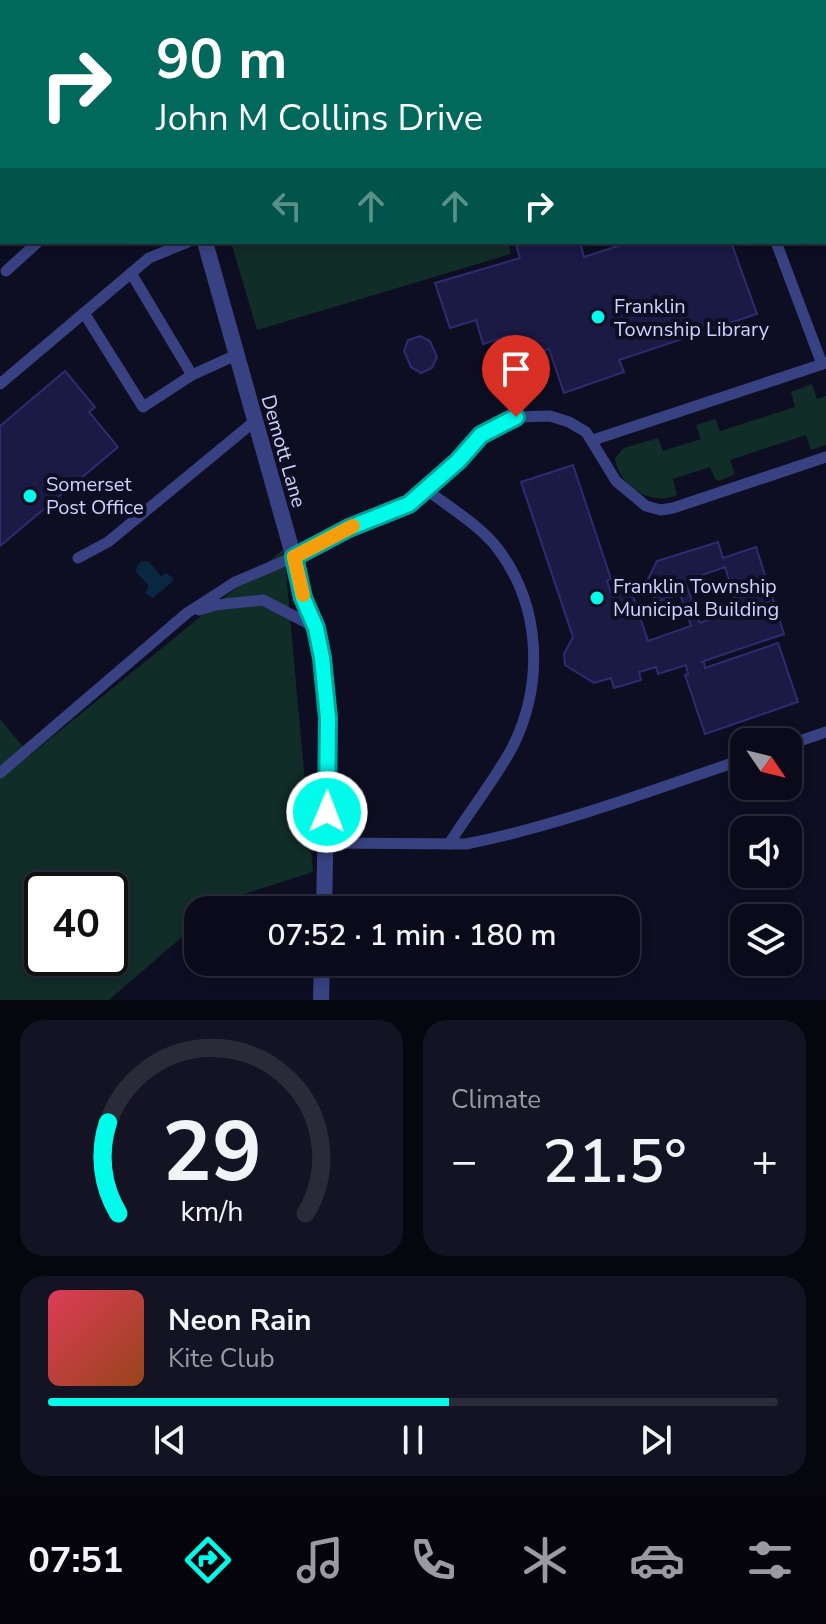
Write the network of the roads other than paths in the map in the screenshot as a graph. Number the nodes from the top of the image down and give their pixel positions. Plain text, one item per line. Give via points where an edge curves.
1 (36, 244) edge
2 (183, 244) edge
3 (206, 244) edge
4 (777, 244) edge
5 (2, 271) edge
6 (131, 273) junction
7 (84, 313) junction
8 (236, 355) junction
9 (824, 363) edge
10 (192, 375) junction
11 (0, 384) edge
12 (255, 421) junction
13 (593, 440) junction
14 (826, 457) edge
15 (427, 490) junction
16 (294, 557) junction
17 (78, 558) dead end
18 (187, 613) junction
19 (316, 628) junction
20 (826, 732) edge
21 (802, 740) edge
22 (730, 764) edge
23 (0, 773) edge
24 (326, 843) junction
25 (449, 844) junction
26 (324, 896) edge
27 (322, 976) edge
28 (321, 1000) edge

1 - 5 lane
2 - 6 lane via 149,258
3 - 8 street, Demott Lane
4 - 9 lane
6 - 7 lane
6 - 10 lane
7 - 10 lane via 143,407
7 - 11 lane
8 - 10 lane
8 - 12 street, Demott Lane
9 - 13 lane
12 - 16 street, Demott Lane
12 - 17 lane via 108,542
13 - 14 lane via 616,481 646,506 661,510
13 - 15 lane via 569,422 550,416 516,417 481,435
15 - 16 lane via 409,504
15 - 25 lane via 497,548 520,588 535,638 533,689 513,746
16 - 18 lane via 235,582
16 - 19 street, Demott Lane
18 - 19 lane via 263,600
18 - 23 lane
19 - 24 street, Demott Lane via 328,718
20 - 21 lane
22 - 25 lane via 488,839
24 - 25 lane
24 - 26 street, Demott Lane
27 - 28 street

